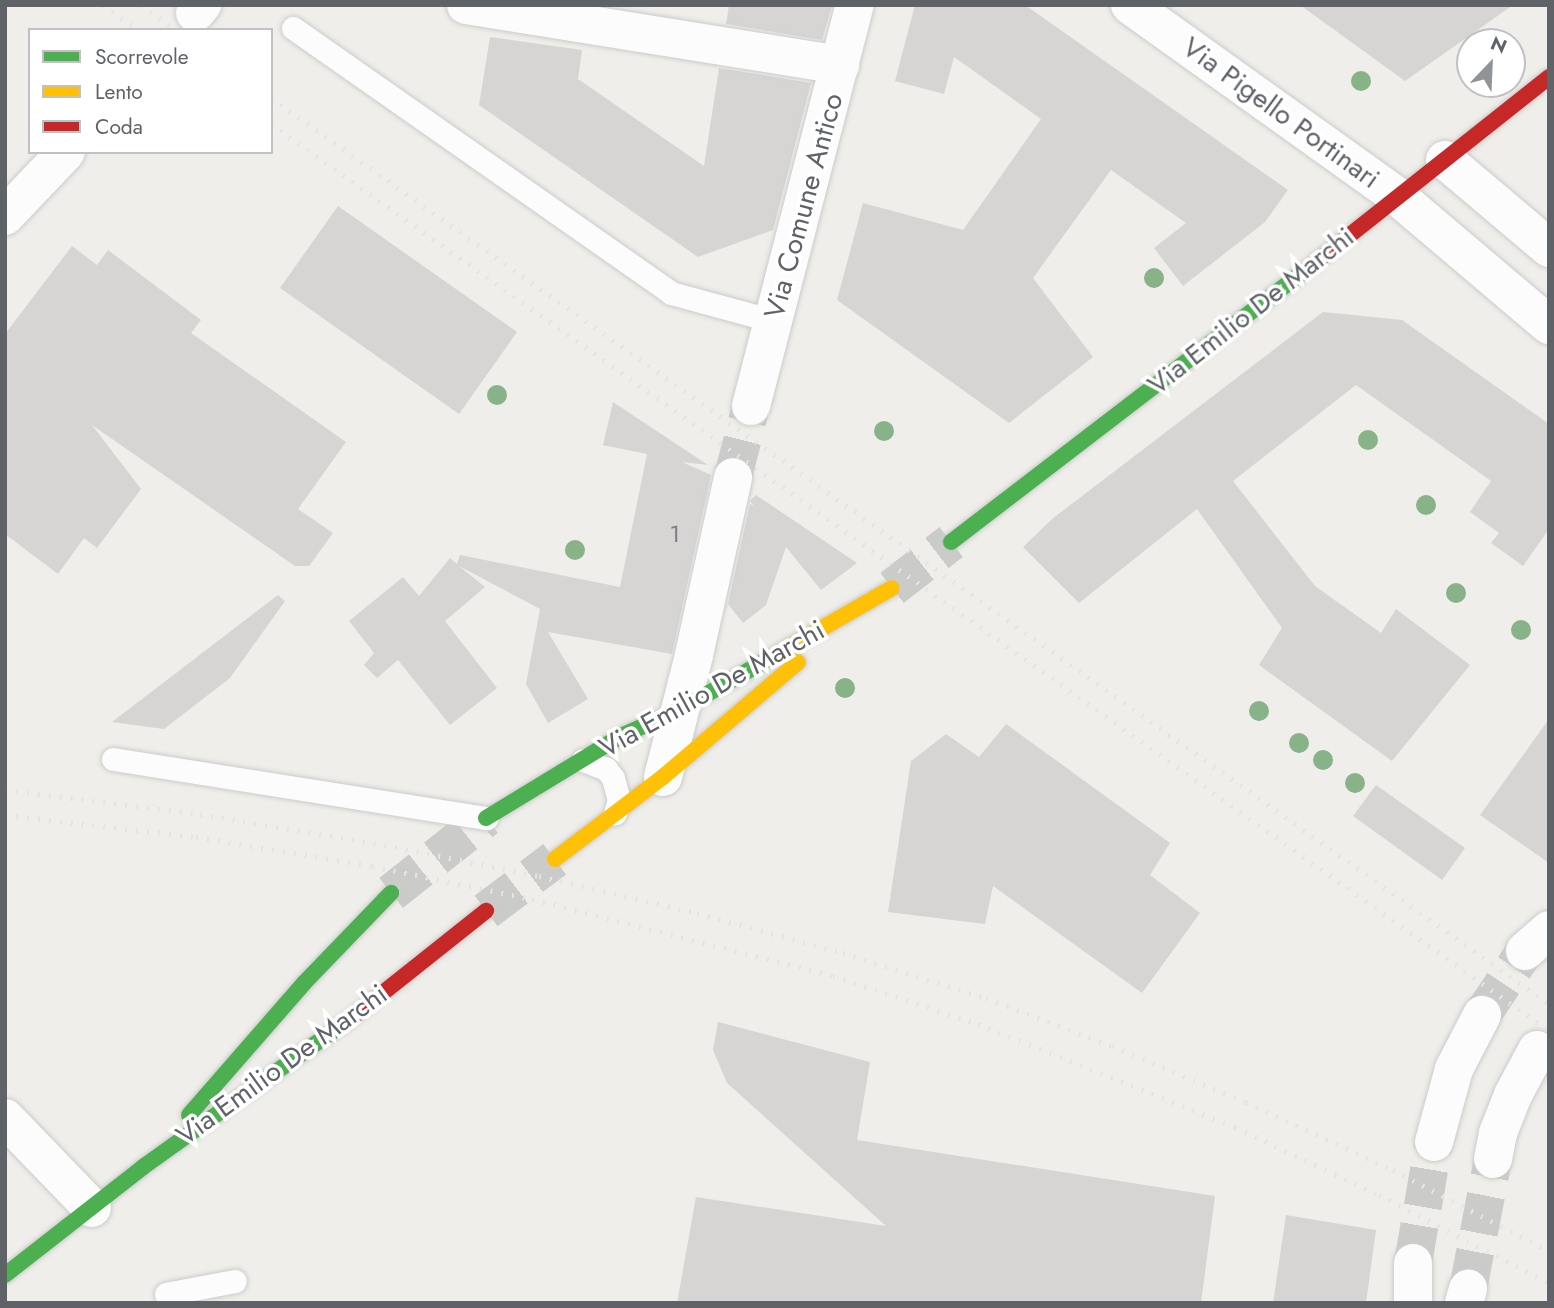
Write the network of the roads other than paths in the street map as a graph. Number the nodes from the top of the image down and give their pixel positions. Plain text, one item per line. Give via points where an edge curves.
1 (466, 5) edge
2 (855, 5) edge
3 (1130, 5) edge
4 (293, 28) dead end
5 (840, 65) junction
6 (1549, 77) edge
7 (64, 154) edge
8 (1445, 160) junction
9 (1398, 197) junction
10 (5, 216) edge
11 (1549, 248) edge
12 (774, 321) junction
13 (1549, 325) edge
14 (751, 406) tunnel mouth
15 (733, 477) tunnel mouth
16 (951, 542) tunnel mouth
17 (679, 710) junction
18 (113, 759) dead end
19 (583, 760) junction
20 (663, 777) junction
21 (615, 813) junction
22 (486, 818) joint
23 (555, 859) tunnel mouth
24 (391, 893) tunnel mouth
25 (486, 911) tunnel mouth
26 (1482, 1015) tunnel mouth
27 (1537, 1051) dead end
28 (5, 1118) edge
29 (1434, 1142) tunnel mouth
30 (1493, 1159) tunnel mouth
31 (143, 1167) junction
32 (92, 1208) junction
33 (1413, 1263) tunnel mouth
34 (5, 1275) edge
35 (235, 1281) dead end
36 (166, 1294) dead end
37 (1413, 1303) edge

1 - 5 street
2 - 5 street, Via Comune Antico
3 - 9 street, Via Pigello Portinari
4 - 12 lane via 671,293
5 - 12 street, Via Comune Antico
6 - 8 street, Via Emilio De Marchi
7 - 10 street
8 - 9 street, Via Emilio De Marchi
8 - 11 street
9 - 13 street, Via Pigello Portinari
9 - 16 street, Via Emilio De Marchi
12 - 14 street, Via Comune Antico
15 - 17 street
17 - 19 street, Via Emilio De Marchi via 621,736
17 - 20 street
17 - 20 street, Via Emilio De Marchi via 892,588
18 - 22 lane, Via Emilio De Marchi
19 - 21 lane via 606,769 613,778 619,800
19 - 22 street, Via Emilio De Marchi
20 - 21 street, Via Emilio De Marchi
21 - 23 street, Via Emilio De Marchi
24 - 31 street, Via Emilio De Marchi via 305,982
25 - 31 street, Via Emilio De Marchi via 359,1012
26 - 29 street via 1454,1069
27 - 30 street via 1513,1095
28 - 32 street
31 - 32 street, Via Emilio De Marchi
32 - 34 street, Via Emilio De Marchi
33 - 37 street
35 - 36 lane

